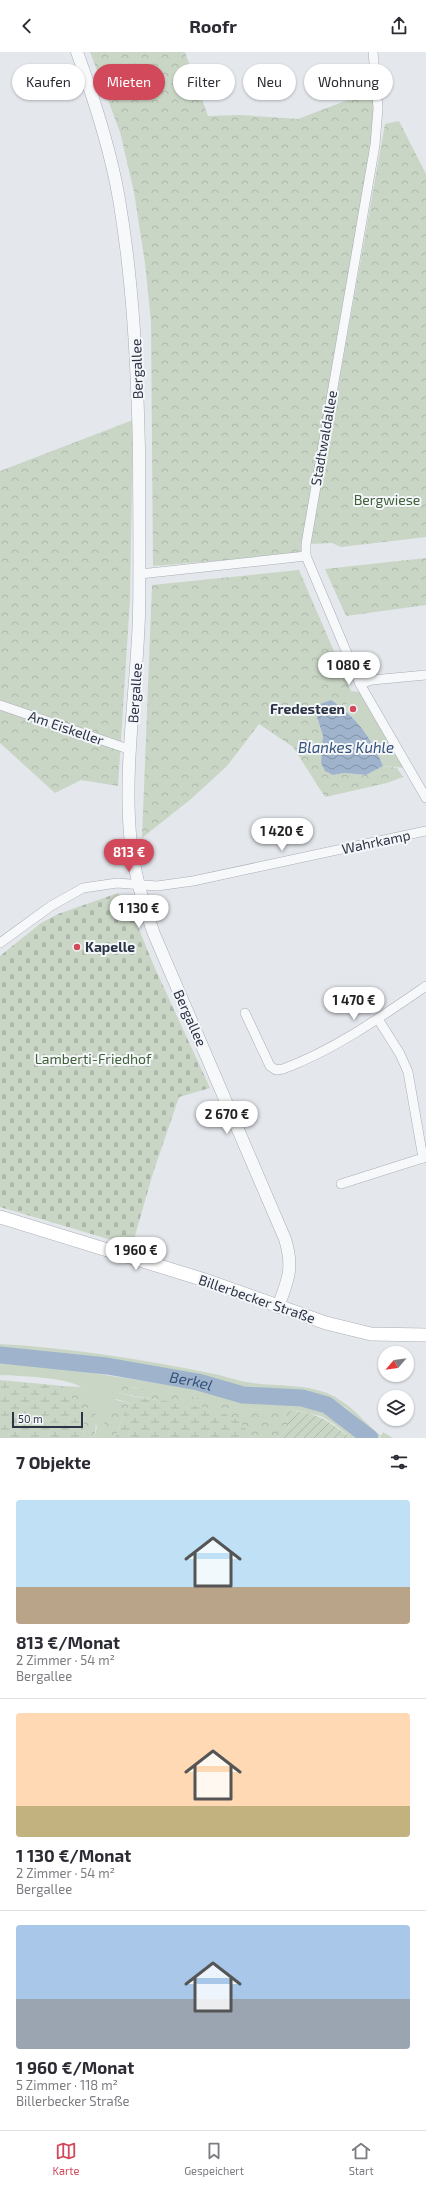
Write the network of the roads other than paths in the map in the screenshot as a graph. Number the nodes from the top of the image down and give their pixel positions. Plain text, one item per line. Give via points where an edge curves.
1 (77, 52) edge
2 (373, 52) edge
3 (306, 556) junction
4 (140, 574) junction
5 (426, 675) edge
6 (360, 684) junction
7 (0, 705) edge
8 (131, 750) junction
9 (426, 798) edge
10 (426, 831) edge
11 (138, 886) junction
12 (0, 943) edge
13 (426, 986) edge
14 (245, 1013) dead end
15 (378, 1019) junction
16 (425, 1158) edge
17 (341, 1184) dead end
18 (0, 1217) edge
19 (278, 1307) junction
20 (426, 1335) edge

1 - 4 street, Bergallee via 119,197 135,322
2 - 3 street, Stadtwaldallee via 378,108 375,144
3 - 4 street
3 - 6 street, Stadtwaldallee
4 - 8 street, Bergallee
5 - 6 street via 372,680
6 - 9 street, Stadtwaldallee
7 - 8 street, Am Eiskeller
8 - 11 street, Bergallee via 130,833
10 - 11 street, Wahrkamp via 194,881
11 - 12 street, Wahrkamp via 117,883 83,888 51,906
11 - 19 street, Bergallee via 163,956 286,1239 291,1270
13 - 15 street
14 - 15 street via 264,1056 276,1070 302,1061
15 - 16 street via 408,1072
16 - 17 street
18 - 19 main road, Billerbecker Straße via 201,1279
19 - 20 main road, Billerbecker Straße via 371,1334

